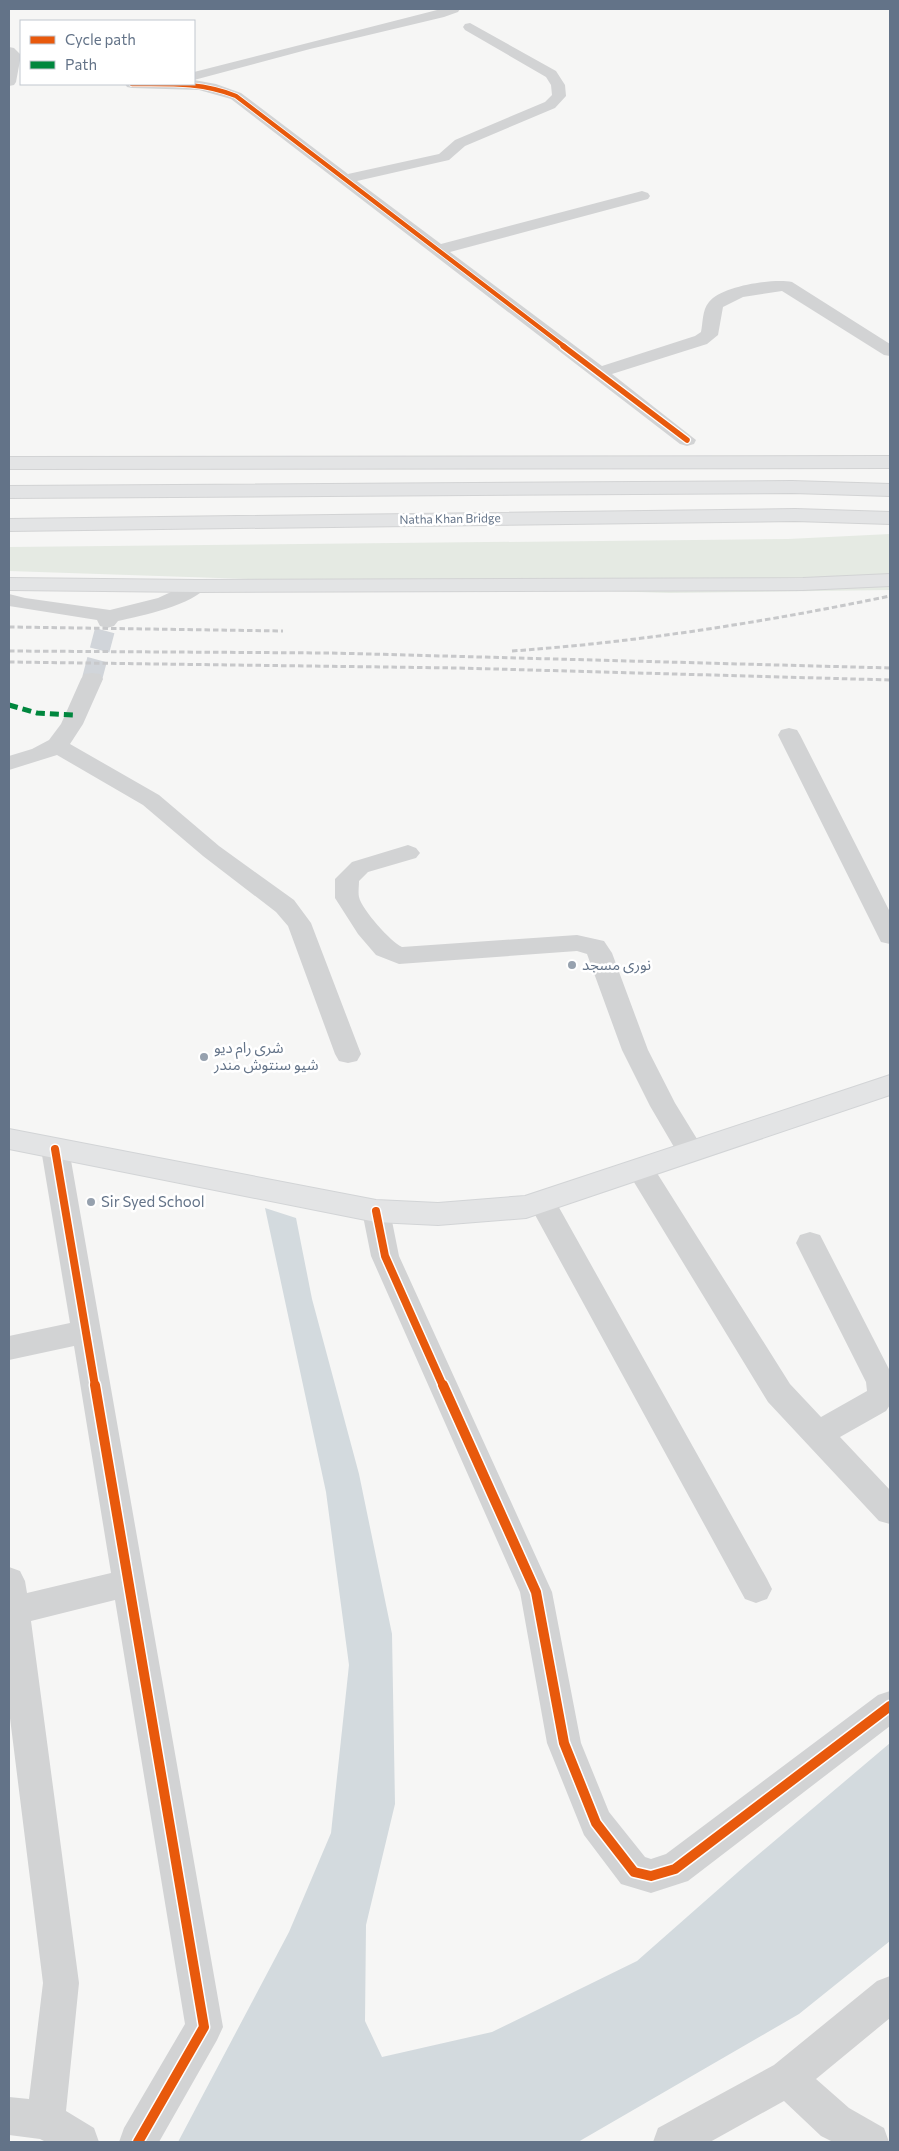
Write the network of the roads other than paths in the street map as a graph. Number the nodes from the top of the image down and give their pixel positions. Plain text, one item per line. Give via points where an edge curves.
1 (454, 9) edge
2 (470, 27) dead end
3 (9, 51) edge
4 (195, 76) edge
5 (9, 82) edge
6 (195, 84) edge
7 (345, 179) junction
8 (642, 196) dead end
9 (437, 250) junction
10 (890, 351) edge
11 (599, 373) junction
12 (687, 440) dead end
13 (890, 462) edge
14 (9, 463) edge
15 (890, 490) edge
16 (9, 492) edge
17 (890, 518) edge
18 (9, 525) edge
19 (890, 580) edge
20 (9, 584) edge
21 (197, 586) junction
22 (9, 600) edge
23 (92, 678) tunnel mouth
24 (788, 736) dead end
25 (56, 745) junction
26 (9, 763) edge
27 (408, 853) dead end
28 (890, 936) edge
29 (348, 1054) dead end
30 (890, 1085) edge
31 (9, 1139) edge
32 (55, 1149) junction
33 (691, 1152) junction
34 (640, 1169) junction
35 (542, 1202) junction
36 (376, 1212) junction
37 (810, 1243) dead end
38 (85, 1332) junction
39 (9, 1348) edge
40 (818, 1434) junction
41 (890, 1511) edge
42 (128, 1583) junction
43 (756, 1589) dead end
44 (10, 1602) edge
45 (890, 1706) edge
46 (890, 1994) edge
47 (787, 2078) junction
48 (9, 2116) edge
49 (46, 2120) junction
50 (80, 2142) edge
51 (138, 2142) edge
52 (672, 2142) edge
53 (870, 2142) edge

1 - 4 street
2 - 7 street via 551,74 558,85 559,96 550,105 460,143 444,157
3 - 5 street via 14,55
6 - 7 street via 219,88 236,96
7 - 9 street
8 - 9 street
9 - 11 street
10 - 11 street via 786,286 769,286 722,299 716,304 709,335 701,340
11 - 12 street
13 - 14 main road
15 - 16 main road, Natha Khan Bridge via 782,487
17 - 18 main road, Natha Khan Bridge via 795,515
19 - 21 main road via 793,584
20 - 21 main road
21 - 22 street via 177,599 108,619
23 - 25 street via 66,734
24 - 28 street
25 - 26 street
25 - 29 street via 151,800 211,851 285,906 299,923
27 - 33 street via 360,867 347,879 348,898 385,949 399,956 577,943 595,947 635,1050
30 - 33 main road
31 - 32 main road
32 - 36 main road
32 - 38 street
33 - 34 main road
34 - 35 main road
34 - 40 street via 779,1393
35 - 36 main road via 526,1207 438,1214
35 - 43 street
36 - 45 street via 385,1256 536,1592 564,1743 596,1823 634,1872 651,1876 675,1869
37 - 40 street via 881,1382 882,1394 875,1402
38 - 39 street
38 - 42 street
40 - 41 street
42 - 44 street
42 - 51 street via 204,2027
44 - 49 street via 61,1982
46 - 47 street
47 - 52 street
47 - 53 street via 835,2122
48 - 49 street
49 - 50 street

